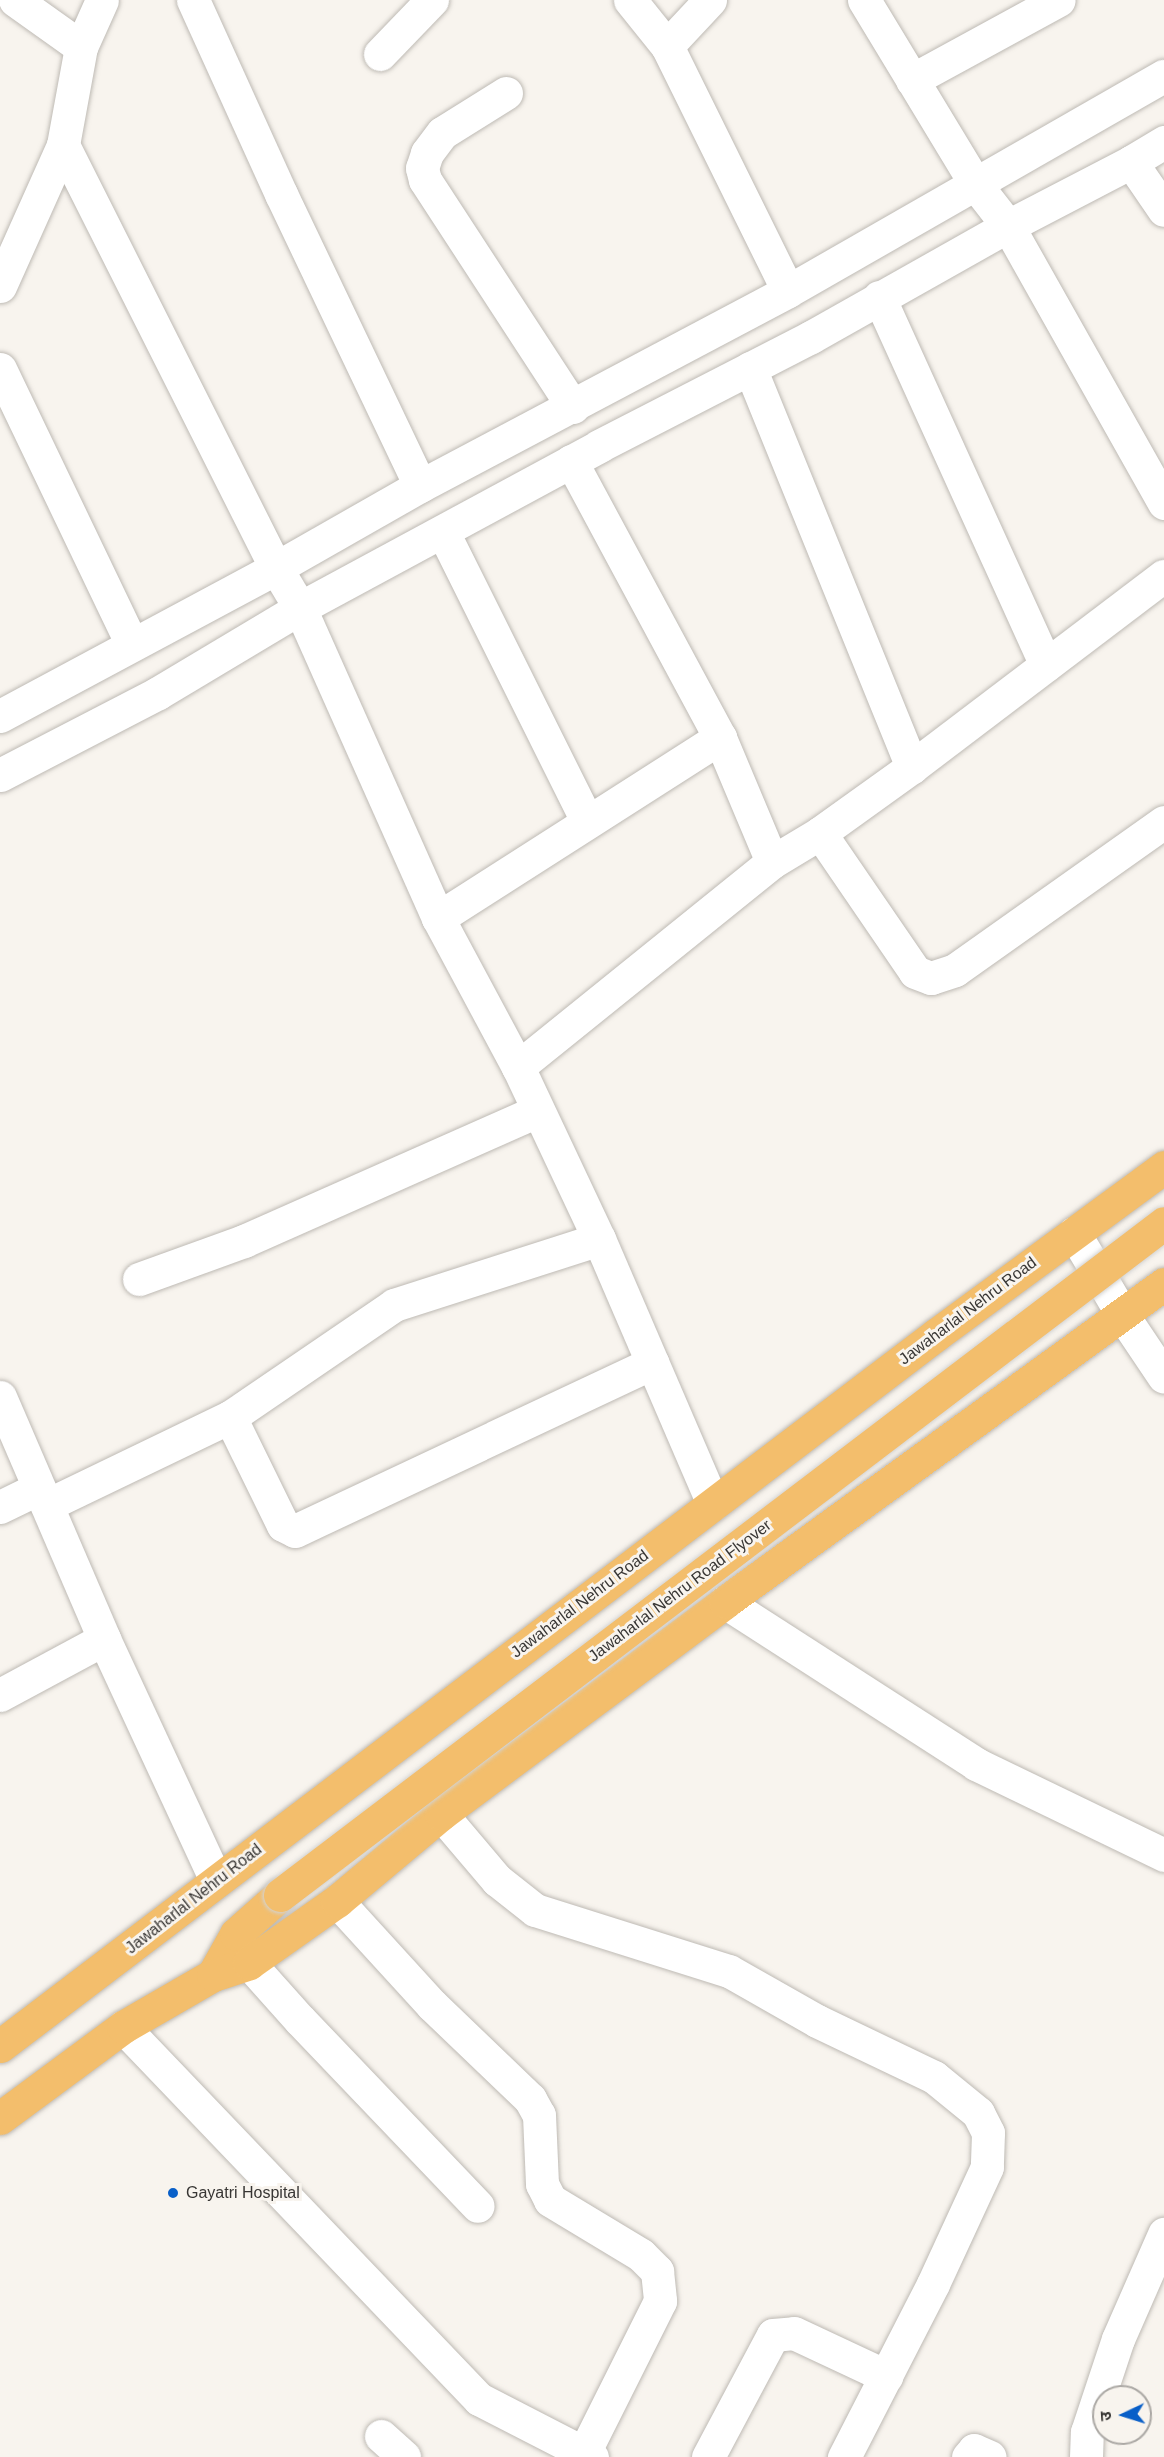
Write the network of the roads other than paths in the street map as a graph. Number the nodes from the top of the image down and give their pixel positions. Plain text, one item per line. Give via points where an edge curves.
1 (15, 0) edge
2 (102, 0) edge
3 (193, 0) edge
4 (432, 0) edge
5 (630, 0) edge
6 (710, 0) edge
7 (864, 0) edge
8 (1059, 0) edge
9 (667, 46) junction
10 (81, 47) junction
11 (380, 54) dead end
12 (1164, 76) edge
13 (912, 80) junction
14 (506, 93) dead end
15 (1164, 142) edge
16 (63, 145) junction
17 (1131, 162) junction
18 (976, 185) junction
19 (1164, 210) edge
20 (1008, 226) junction
21 (0, 285) edge
22 (788, 291) junction
23 (879, 297) junction
24 (750, 368) junction
25 (0, 369) edge
26 (573, 407) junction
27 (571, 461) junction
28 (420, 486) junction
29 (1164, 503) edge
30 (443, 532) junction
31 (276, 568) junction
32 (1164, 576) edge
33 (300, 608) junction
34 (132, 644) junction
35 (1046, 665) junction
36 (2, 712) edge
37 (720, 738) junction
38 (32, 758) junction
39 (912, 767) junction
40 (0, 775) edge
41 (587, 821) junction
42 (1164, 822) edge
43 (820, 833) junction
44 (772, 862) junction
45 (438, 918) junction
46 (518, 1067) junction
47 (537, 1111) junction
48 (1164, 1167) edge
49 (1164, 1223) edge
50 (1074, 1233) junction
51 (599, 1239) junction
52 (139, 1280) dead end
53 (1164, 1284) edge
54 (1123, 1316) junction
55 (652, 1363) junction
56 (1164, 1377) edge
57 (0, 1397) edge
58 (230, 1417) junction
59 (43, 1497) junction
60 (713, 1504) junction
61 (0, 1507) edge
62 (725, 1602) junction
63 (104, 1639) junction
64 (0, 1695) edge
65 (441, 1814) junction
66 (1164, 1855) edge
67 (216, 1880) junction
68 (337, 1901) junction
69 (249, 1963) junction
70 (213, 1975) junction
71 (123, 2027) junction
72 (0, 2046) edge
73 (0, 2118) edge
74 (478, 2206) dead end
75 (1164, 2234) edge
76 (885, 2376) junction
77 (586, 2456) edge
78 (708, 2457) edge
79 (844, 2457) edge
80 (968, 2457) edge
81 (990, 2457) edge
82 (1086, 2457) edge

1 - 10 street
2 - 10 street
3 - 28 street
4 - 11 street
5 - 9 street
6 - 9 street
7 - 13 street
8 - 13 street
9 - 22 street
10 - 16 street
12 - 18 street
13 - 18 street
14 - 26 street via 442,133 427,153 422,168 425,180
15 - 17 street
16 - 21 street
16 - 31 street
17 - 19 street
17 - 20 street
18 - 20 street
18 - 22 street
20 - 23 street
20 - 29 street
22 - 26 street
23 - 24 street
23 - 35 street
24 - 27 street
24 - 39 street
25 - 34 street
26 - 28 street
27 - 30 street
27 - 37 street
28 - 31 street
30 - 33 street
30 - 41 street
31 - 33 street
31 - 34 street
32 - 35 street
33 - 38 street via 158,693
33 - 45 street
34 - 36 street
35 - 39 street
36 - 38 street
37 - 41 street
37 - 44 street
38 - 40 street
39 - 43 street
41 - 45 street
42 - 43 street via 955,970 931,978 915,972
43 - 44 street
44 - 46 street
45 - 46 street
46 - 47 street
47 - 51 street
47 - 52 street via 244,1241
48 - 50 highway, Jawaharlal Nehru Road
49 - 70 highway, Jawaharlal Nehru Road Flyover, bridge via 280,1895 236,1934
50 - 54 street
50 - 60 highway, Jawaharlal Nehru Road
51 - 55 street
51 - 58 street via 394,1305
53 - 54 highway
54 - 56 street
54 - 62 highway
55 - 58 street via 295,1531 283,1525
55 - 60 street
57 - 59 street
58 - 59 street
59 - 61 street
59 - 63 street
60 - 67 highway, Jawaharlal Nehru Road
62 - 65 highway
62 - 66 street via 976,1764
63 - 64 street
63 - 67 street
65 - 68 highway
65 - 76 street via 497,1880 535,1910 729,1971 817,2021 934,2077 978,2113 988,2133 987,2167
67 - 72 highway, Jawaharlal Nehru Road
68 - 69 highway
68 - 77 street via 432,2005 530,2099 539,2115 542,2184 550,2200 641,2255 657,2271 660,2301
69 - 70 highway
69 - 74 street
70 - 71 highway
71 - 73 highway
71 - 77 street via 479,2399
75 - 82 street via 1118,2339 1087,2432
76 - 78 street via 794,2333 773,2335
76 - 79 street
80 - 81 street via 974,2450

